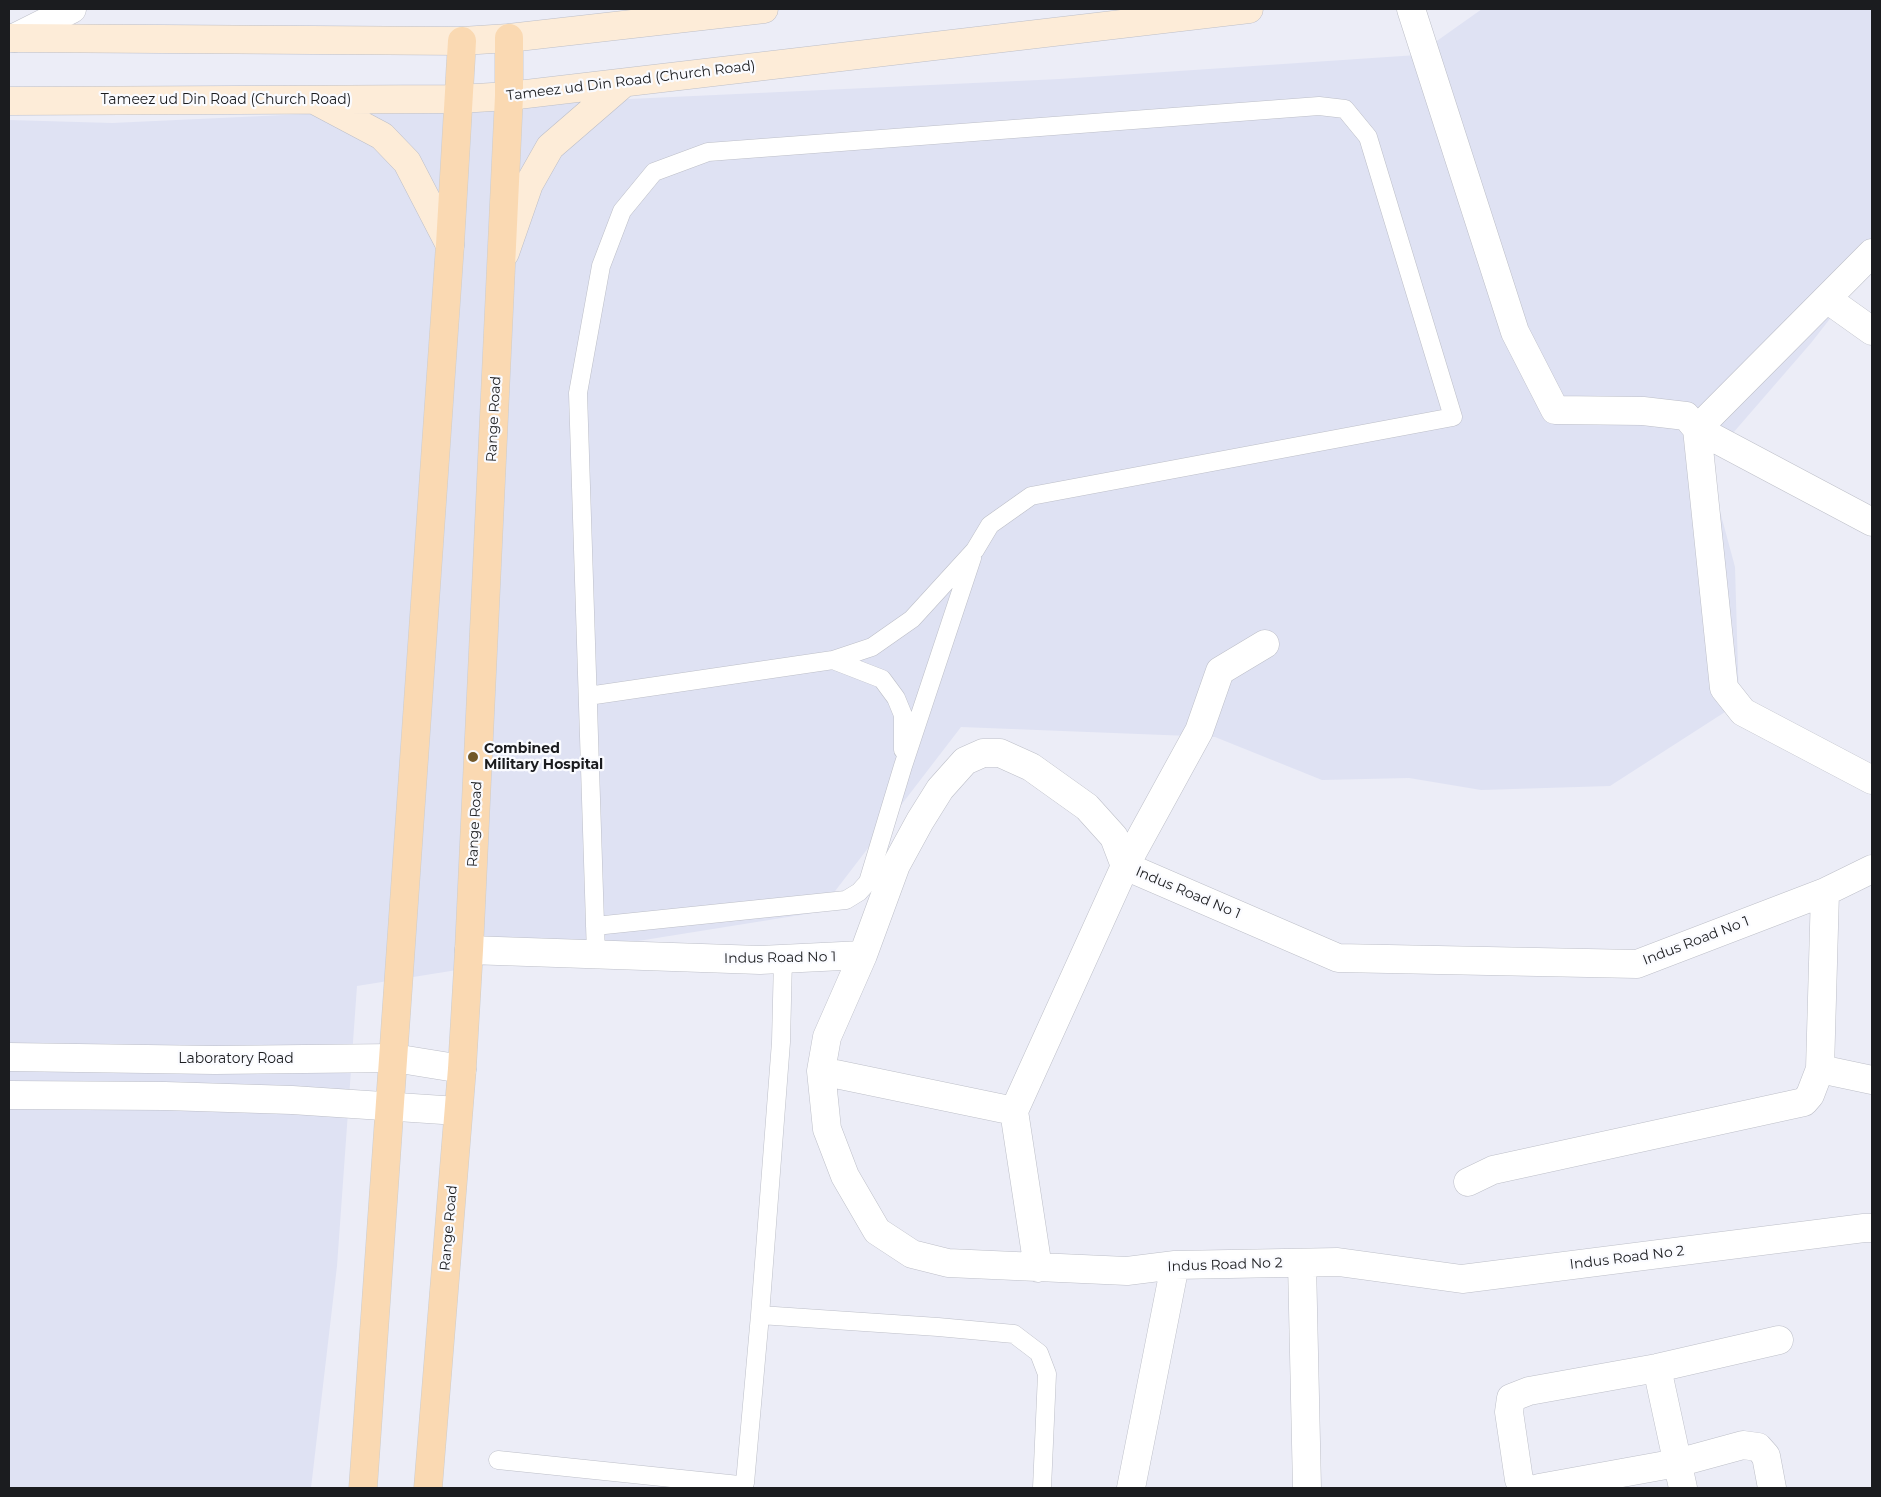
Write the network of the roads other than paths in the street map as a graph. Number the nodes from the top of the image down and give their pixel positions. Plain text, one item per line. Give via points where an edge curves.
1 (72, 9) edge
2 (764, 9) edge
3 (1249, 9) edge
4 (1411, 9) edge
5 (11, 38) edge
6 (509, 38) junction
7 (462, 41) junction
8 (624, 82) junction
9 (510, 96) junction
10 (314, 99) junction
11 (459, 99) junction
12 (9, 101) edge
13 (450, 245) junction
14 (1872, 253) edge
15 (502, 261) junction
16 (1827, 299) junction
17 (1872, 331) edge
18 (1697, 429) junction
19 (1872, 522) edge
20 (975, 550) junction
21 (1265, 644) dead end
22 (833, 660) junction
23 (588, 696) junction
24 (903, 766) junction
25 (1872, 780) edge
26 (1125, 866) junction
27 (1872, 869) edge
28 (1825, 892) junction
29 (595, 926) junction
30 (469, 950) junction
31 (596, 955) junction
32 (863, 955) junction
33 (783, 959) junction
34 (9, 1057) edge
35 (394, 1058) junction
36 (462, 1069) junction
37 (1820, 1069) junction
38 (821, 1071) junction
39 (1872, 1080) edge
40 (9, 1095) edge
41 (389, 1106) junction
42 (458, 1111) junction
43 (1014, 1111) junction
44 (1468, 1182) dead end
45 (1872, 1228) edge
46 (1302, 1263) junction
47 (1175, 1265) junction
48 (1038, 1268) junction
49 (760, 1315) junction
50 (1779, 1340) dead end
51 (1656, 1368) junction
52 (498, 1460) dead end
53 (1680, 1476) edge
54 (364, 1488) edge
55 (428, 1488) edge
56 (1042, 1488) edge
57 (1131, 1488) edge
58 (1307, 1488) edge
59 (1525, 1488) edge
60 (1540, 1488) edge
61 (1772, 1488) edge

1 - 5 street
2 - 6 main road
3 - 8 main road, Tameez ud Din Road (Church Road)
4 - 18 street via 1515,332 1555,410 1643,411 1686,416
5 - 7 main road
6 - 7 main road
6 - 9 main road, Range Road
7 - 11 main road
8 - 9 main road, Tameez ud Din Road (Church Road)
8 - 15 main road via 550,147 529,184
9 - 11 main road, Tameez ud Din Road (Church Road)
9 - 15 main road, Range Road
10 - 11 main road, Tameez ud Din Road (Church Road)
10 - 12 main road, Tameez ud Din Road (Church Road)
10 - 13 main road via 382,136 406,162
11 - 13 main road
13 - 35 main road
14 - 16 street
15 - 30 main road, Range Road
16 - 17 street
16 - 18 street
18 - 19 street
18 - 25 street via 1724,688 1743,712
20 - 22 lane via 912,619 872,647
20 - 23 lane via 990,525 1031,496 1453,417 1368,137 1345,109 1319,106 708,152 654,172 622,211 601,266 578,393
20 - 24 lane
21 - 26 street via 1220,671 1199,730
22 - 23 lane
22 - 24 lane via 882,679 896,698 903,715
23 - 29 lane
24 - 29 lane via 868,882 846,900
26 - 28 street, Indus Road No 1 via 1338,958 1637,964
26 - 32 street, Indus Road No 1 via 1114,837 1087,807 1031,767 1000,753 983,753 965,761 952,775 920,821 896,865
26 - 43 street
27 - 28 street, Indus Road No 1
28 - 37 street
29 - 31 lane
30 - 31 street, Indus Road No 1
30 - 36 main road, Range Road
31 - 33 street, Indus Road No 1
32 - 33 street, Indus Road No 1
32 - 38 street, Indus Road No 2 via 827,1037
33 - 49 lane via 781,1042
34 - 35 street, Laboratory Road
35 - 36 street, Laboratory Road
35 - 41 main road
36 - 42 main road, Range Road
37 - 39 street
37 - 44 street via 1804,1102 1493,1170
38 - 43 street
38 - 48 street, Indus Road No 2 via 827,1129 845,1176 877,1232 912,1254 948,1263
40 - 41 street via 175,1096
41 - 42 street
41 - 54 main road
42 - 55 main road, Range Road
43 - 48 street
45 - 46 street, Indus Road No 2 via 1462,1279 1338,1262
46 - 47 street, Indus Road No 2
46 - 58 street
47 - 48 street, Indus Road No 2 via 1127,1271
47 - 57 street
49 - 52 lane via 745,1482 739,1485
49 - 56 lane via 1014,1334 1039,1353 1047,1374
50 - 51 street
51 - 53 street
51 - 59 street via 1529,1391 1511,1398 1509,1412 1519,1480
53 - 60 street
53 - 61 street via 1743,1445 1758,1447 1766,1456

